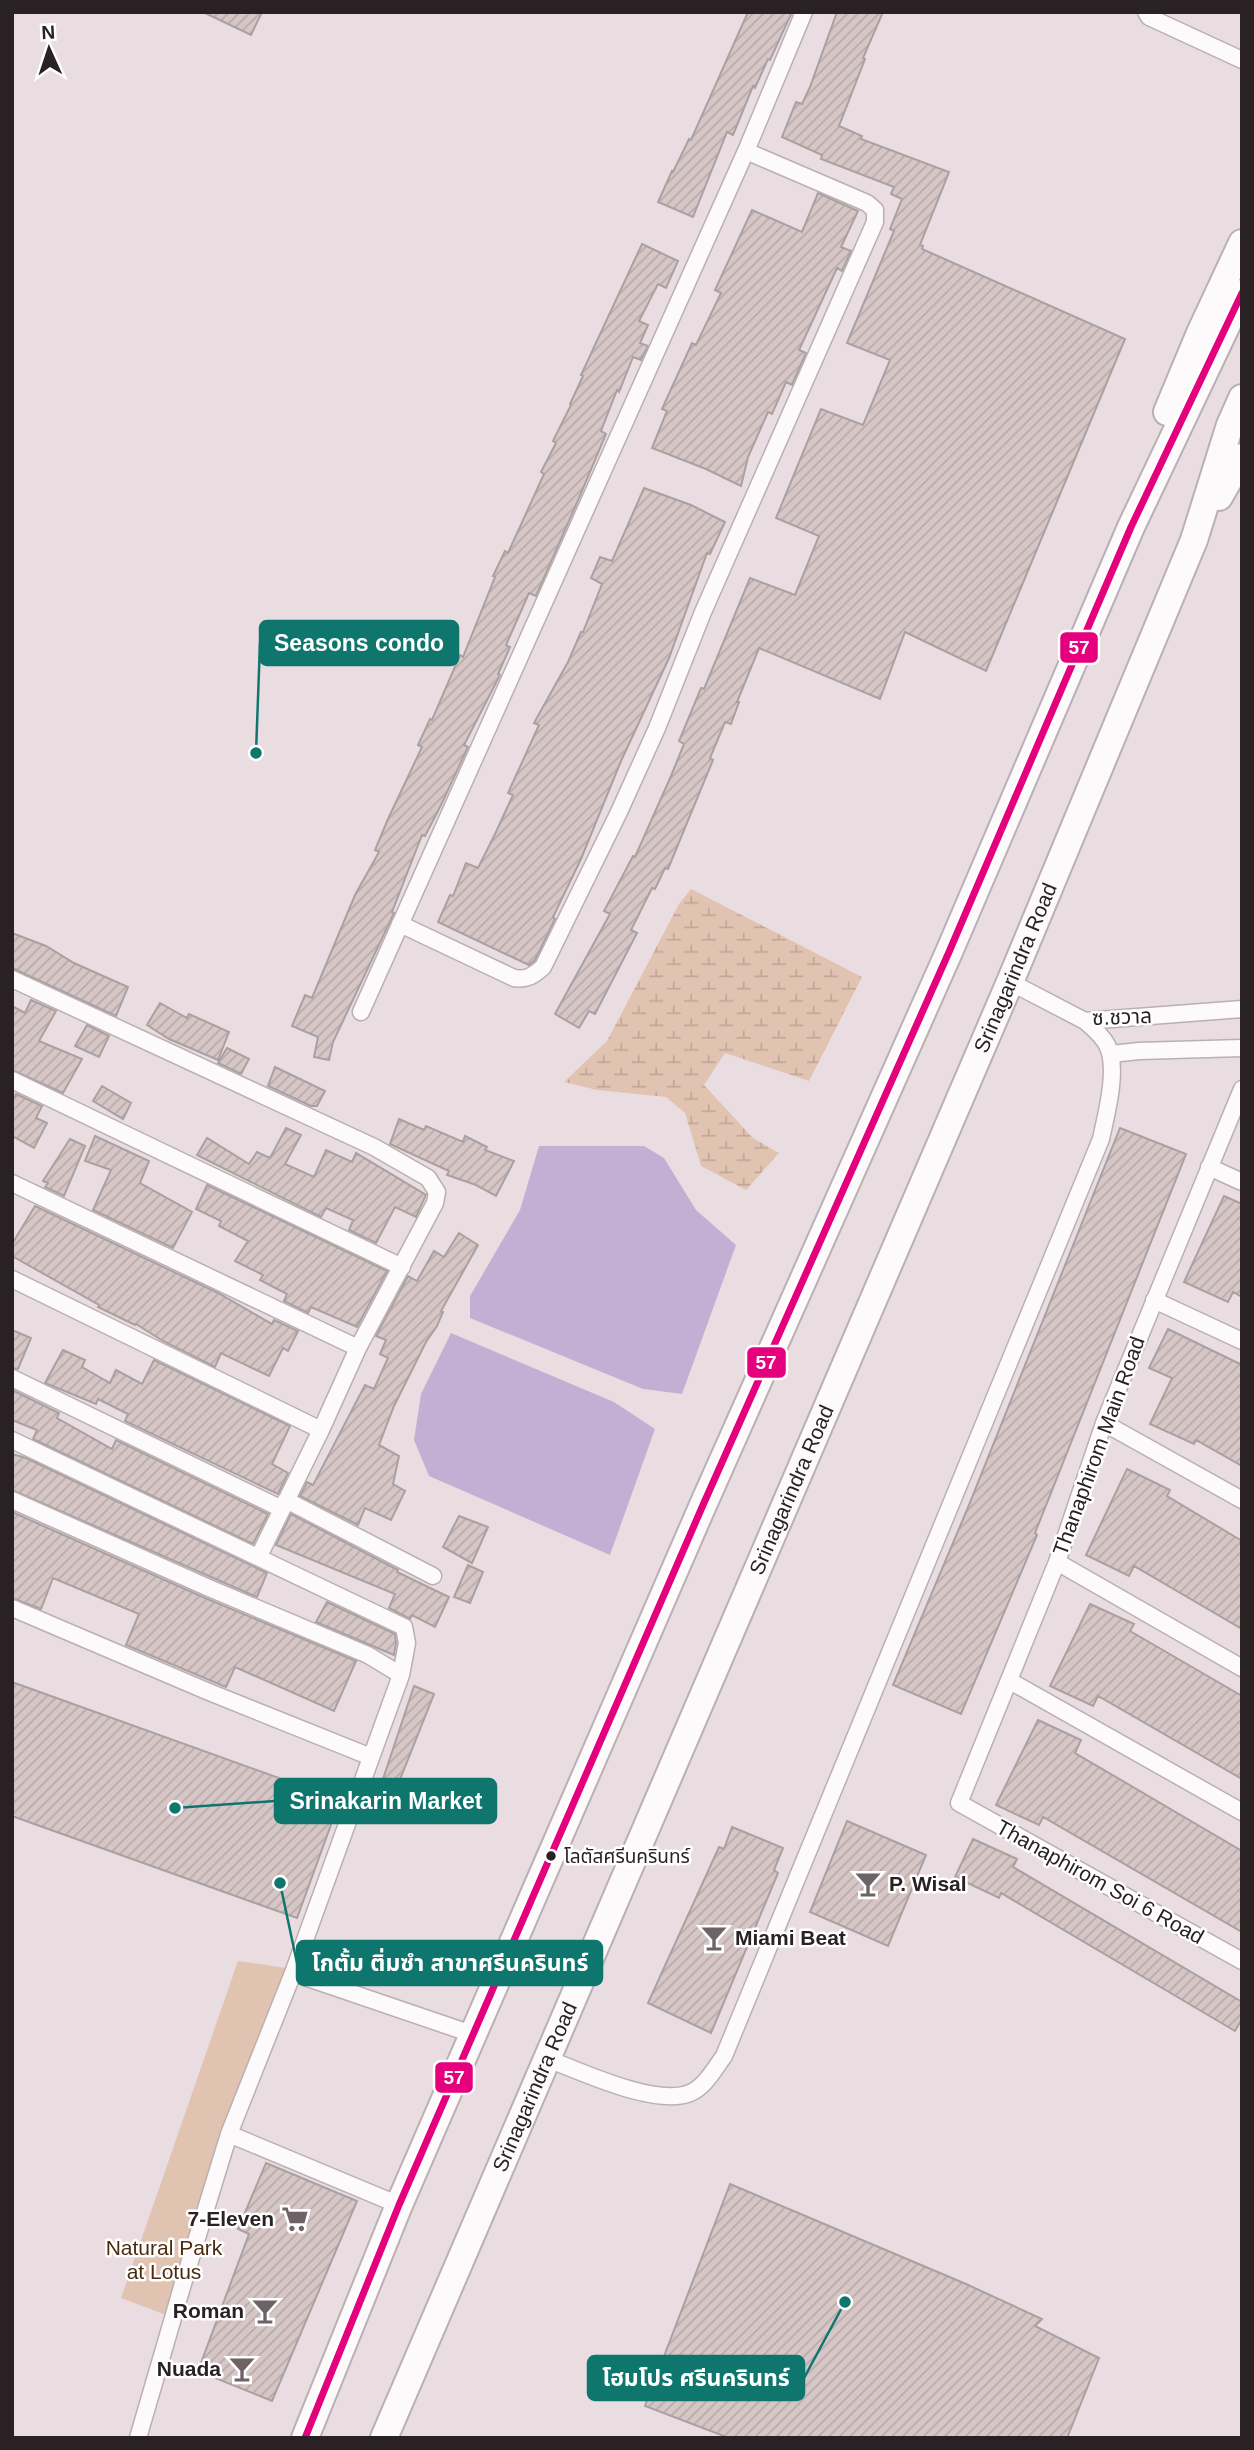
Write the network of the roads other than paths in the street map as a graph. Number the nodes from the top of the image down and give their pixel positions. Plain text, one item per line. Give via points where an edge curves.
1 (804, 12) edge
2 (1146, 12) edge
3 (1242, 60) edge
4 (746, 151) junction
5 (1242, 243) edge
6 (1242, 293) edge
7 (1242, 398) edge
8 (1242, 457) edge
9 (1131, 527) junction
10 (1194, 540) junction
11 (400, 924) junction
12 (12, 979) edge
13 (1010, 982) junction
14 (1242, 1009) edge
15 (361, 1012) dead end
16 (1085, 1021) junction
17 (1242, 1048) edge
18 (1111, 1054) junction
19 (12, 1080) edge
20 (1242, 1090) edge
21 (1209, 1167) junction
22 (1242, 1182) edge
23 (12, 1183) edge
24 (402, 1267) junction
25 (12, 1279) edge
26 (1154, 1300) junction
27 (1242, 1341) edge
28 (358, 1348) junction
29 (12, 1378) edge
30 (1104, 1423) junction
31 (321, 1430) junction
32 (12, 1440) edge
33 (12, 1500) edge
34 (1242, 1500) edge
35 (284, 1505) junction
36 (259, 1556) junction
37 (1057, 1562) junction
38 (433, 1576) dead end
39 (12, 1608) edge
40 (1242, 1668) edge
41 (401, 1675) junction
42 (1010, 1681) junction
43 (371, 1757) junction
44 (958, 1803) joint
45 (1242, 1812) edge
46 (1242, 1961) edge
47 (293, 1973) junction
48 (472, 2034) junction
49 (548, 2059) junction
50 (229, 2134) junction
51 (399, 2205) junction
52 (138, 2438) edge
53 (306, 2438) edge
54 (384, 2438) edge

1 - 4 street
2 - 3 street
4 - 11 street
4 - 11 street via 867,203 875,210 875,222 708,599 646,752 543,967 532,977 514,978
5 - 9 main road via 1165,417
6 - 9 main road
7 - 10 main road, Srinagarindra Road
8 - 10 main road, Srinagarindra Road
9 - 48 main road via 944,965
10 - 13 main road, Srinagarindra Road
11 - 15 street
12 - 24 street via 374,1147 429,1178 437,1192 435,1203
13 - 16 street, ซ.ชวาล
13 - 49 main road, Srinagarindra Road
14 - 16 street, ซ.ชวาล
16 - 18 street via 1100,1034
17 - 18 street
18 - 49 street via 1110,1094 1101,1139 724,2056 691,2092 667,2097 646,2094
19 - 24 street
20 - 21 street, Thanaphirom Main Road
21 - 22 street
21 - 26 street, Thanaphirom Main Road
23 - 28 street
24 - 28 street
25 - 31 street
26 - 27 street
26 - 30 street, Thanaphirom Main Road
28 - 31 street
29 - 35 street
30 - 34 street
30 - 37 street, Thanaphirom Main Road
31 - 35 street
32 - 36 street
33 - 41 street via 368,1656
35 - 36 street
35 - 38 street
36 - 41 street via 404,1627 407,1643
37 - 40 street
37 - 42 street, Thanaphirom Main Road
39 - 43 street
41 - 43 street
42 - 44 street, Thanaphirom Main Road
42 - 45 street
43 - 47 street
44 - 46 street, Thanaphirom Soi 6 Road
47 - 48 street
47 - 50 street
48 - 51 main road
49 - 54 main road, Srinagarindra Road
50 - 51 street
50 - 52 street
51 - 53 main road

